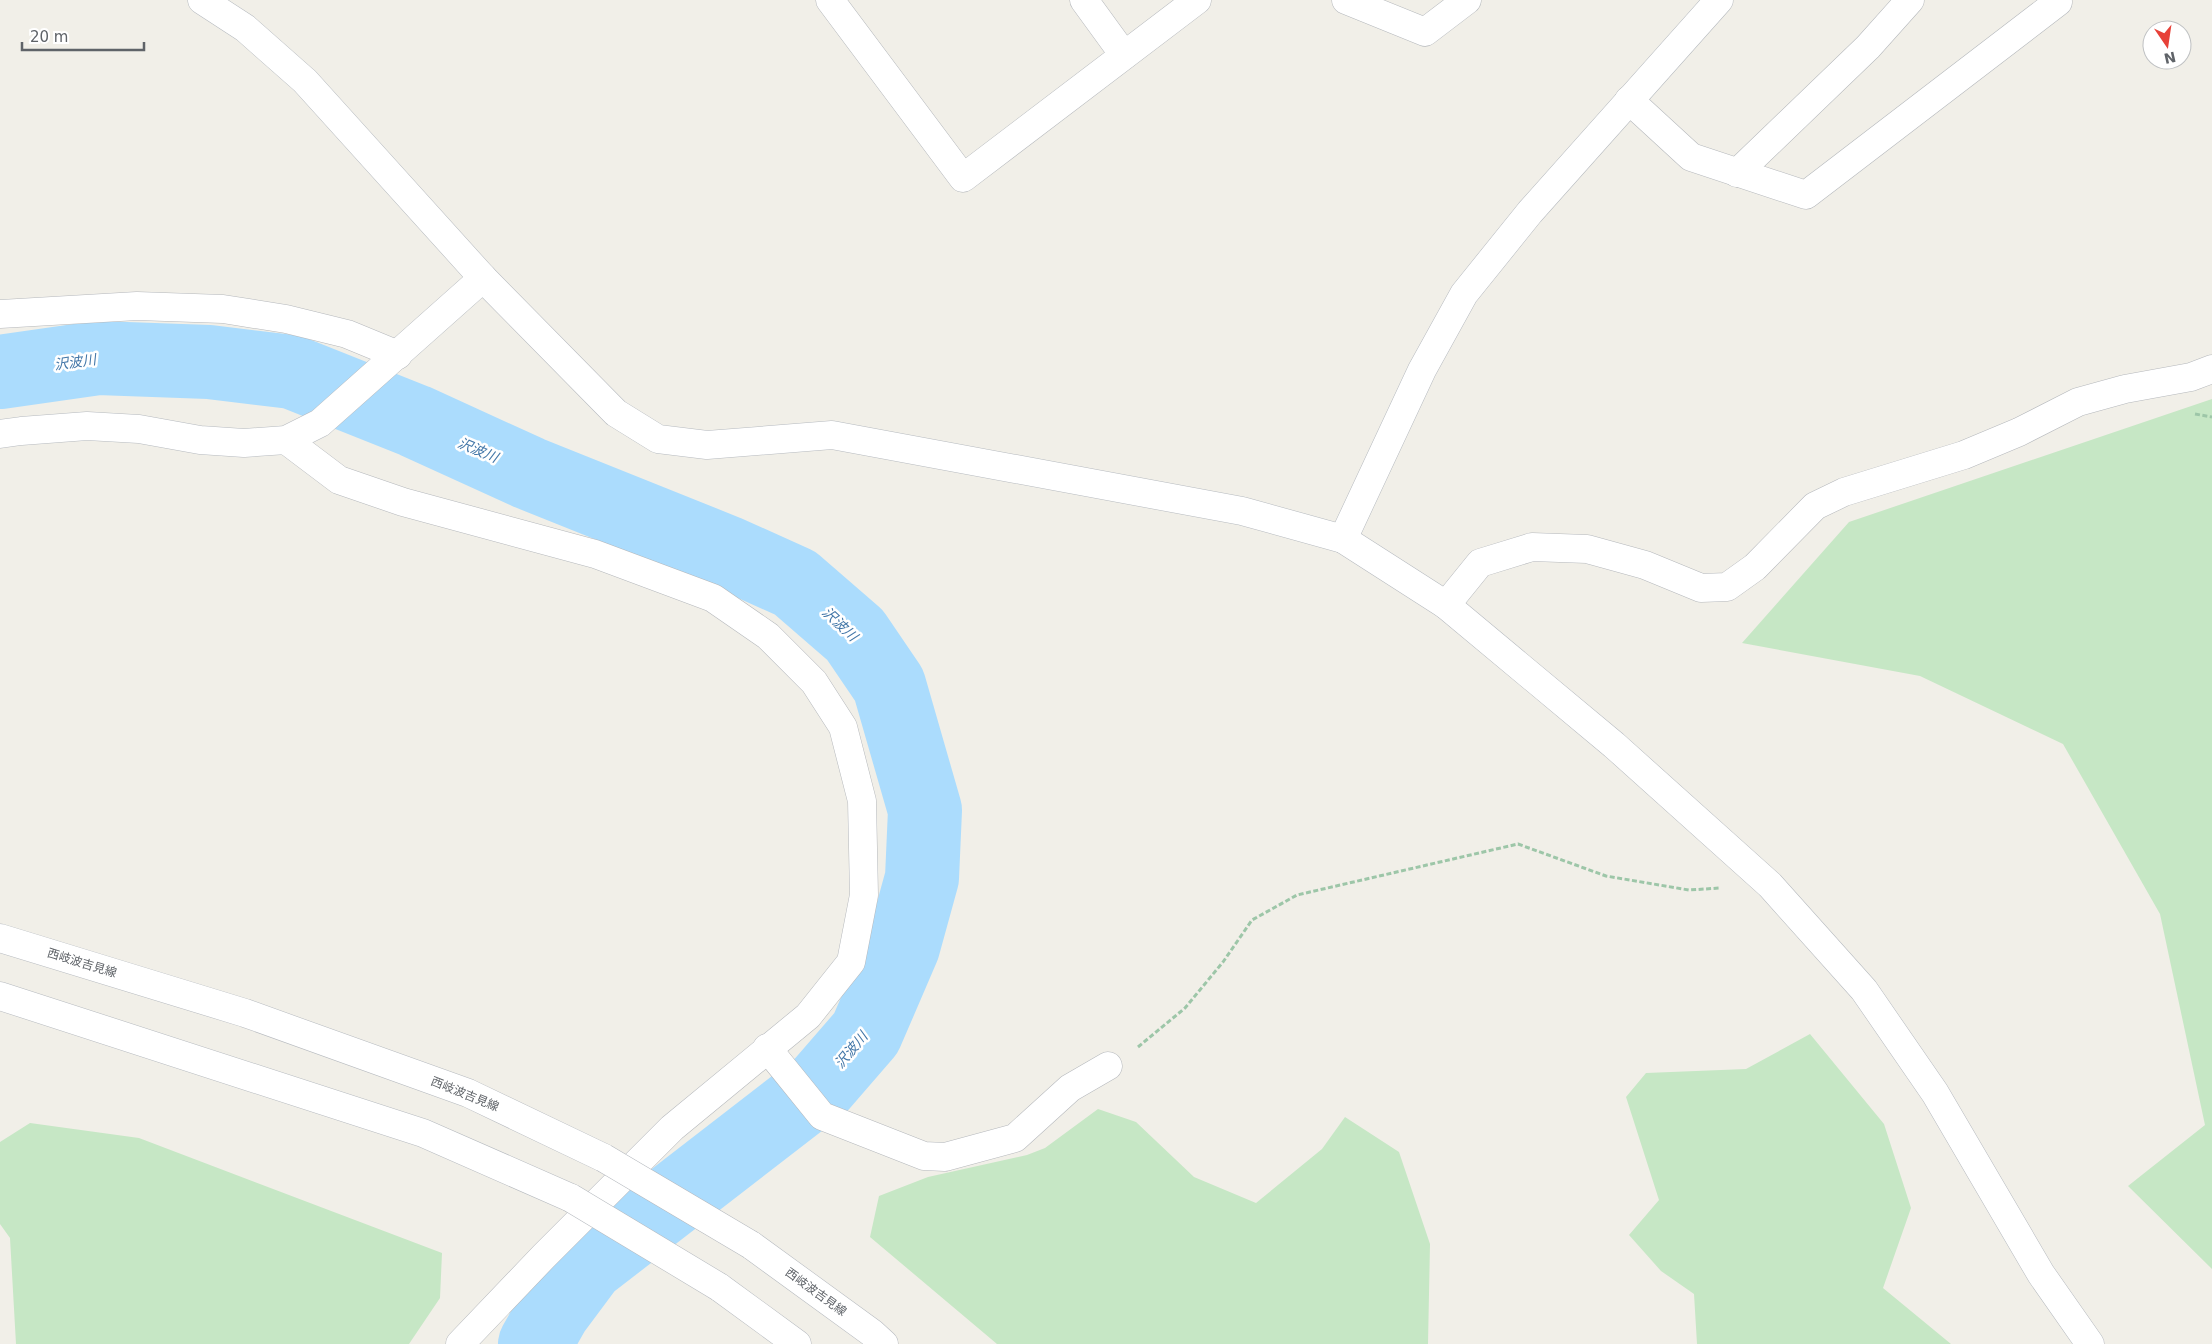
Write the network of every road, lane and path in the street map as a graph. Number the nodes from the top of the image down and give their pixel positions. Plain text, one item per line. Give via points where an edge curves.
1 (202, 0) edge
2 (830, 0) edge
3 (1084, 0) edge
4 (1197, 0) edge
5 (1346, 0) edge
6 (1467, 0) edge
7 (1719, 0) edge
8 (1910, 0) edge
9 (2058, 2) dead end
10 (1124, 55) junction
11 (1629, 100) junction
12 (1737, 173) junction
13 (483, 278) junction
14 (0, 314) edge
15 (393, 359) junction
16 (2212, 369) edge
17 (0, 434) edge
18 (286, 440) junction
19 (1343, 539) junction
20 (1446, 605) junction
21 (1770, 885) junction
22 (0, 938) edge
23 (0, 996) edge
24 (773, 1057) junction
25 (1108, 1066) joint
26 (460, 1344) edge
27 (797, 1344) edge
28 (884, 1344) edge
29 (2090, 1344) edge

1 - 13 street via 245,28 305,81
2 - 10 street via 963,178
3 - 10 street
4 - 10 street
5 - 6 street via 1425,32
7 - 11 street
8 - 12 street via 1868,48
9 - 12 street via 1806,195
11 - 12 street via 1691,157
11 - 19 street via 1530,212 1464,294 1422,370
13 - 15 street
13 - 19 street via 616,413 658,438 707,445 832,435 1242,511
14 - 15 street via 137,306 223,310 286,319 347,334
15 - 18 street via 320,423
16 - 20 street via 2191,377 2125,389 2078,402 2019,432 1964,454 1844,492 1815,506 1755,567 1727,587 1701,588 1645,564 1587,549 1532,547 1480,563
17 - 18 street via 87,426 139,429 200,440 244,443
18 - 24 street via 339,480 403,502 595,554 713,598 768,636 814,682 844,727 862,801 864,895 851,962
19 - 20 street
20 - 21 street via 1614,745
21 - 25 path via 1689,890 1606,876 1518,844 1297,895 1252,920 1186,1008 1149,1040
21 - 29 street via 1864,990 1935,1093 2041,1274
22 - 28 street, 西岐波吉見線, bridge via 245,1013 468,1093 604,1158 751,1244
23 - 27 street, bridge via 423,1133 571,1198 719,1287
24 - 25 street via 822,1116 924,1156 944,1157 1015,1138 1070,1088
24 - 26 street via 672,1128

